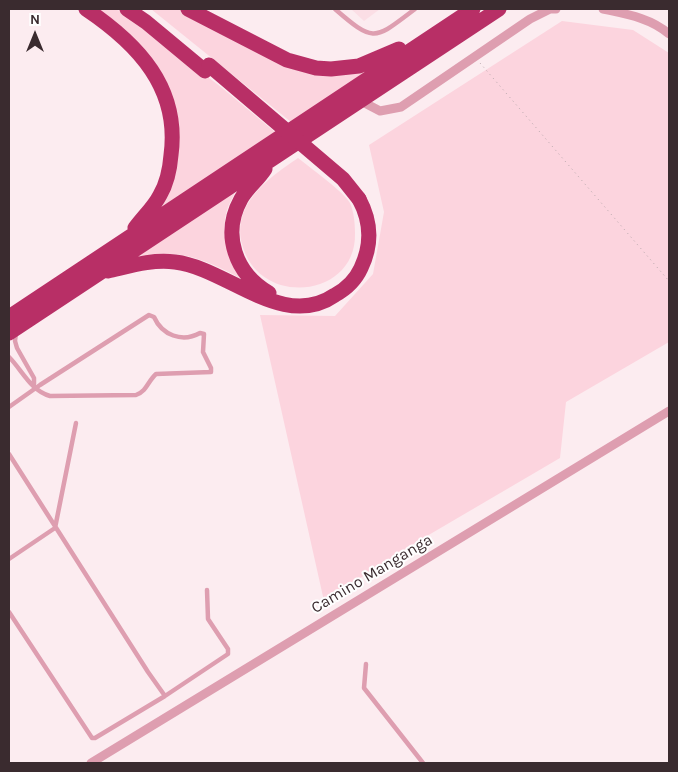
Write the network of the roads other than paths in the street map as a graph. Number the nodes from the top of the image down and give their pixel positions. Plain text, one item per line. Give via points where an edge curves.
1 (86, 9) edge
2 (127, 9) edge
3 (139, 9) edge
4 (188, 9) edge
5 (335, 9) edge
6 (416, 9) edge
7 (473, 9) edge
8 (499, 9) edge
9 (556, 9) edge
10 (603, 9) edge
11 (669, 34) edge
12 (432, 37) junction
13 (207, 68) junction
14 (360, 100) junction
15 (271, 159) junction
16 (356, 201) junction
17 (166, 221) junction
18 (127, 238) junction
19 (96, 274) junction
20 (12, 326) edge
21 (9, 357) edge
22 (35, 386) junction
23 (9, 407) edge
24 (669, 411) edge
25 (76, 423) dead end
26 (9, 454) edge
27 (56, 528) junction
28 (9, 559) edge
29 (207, 590) dead end
30 (9, 612) edge
31 (366, 664) dead end
32 (165, 696) junction
33 (91, 763) edge
34 (423, 763) edge

1 - 18 highway via 114,30 148,65 170,110 173,127 166,181 160,196
2 - 13 highway
3 - 13 highway
4 - 12 highway via 287,60 316,68 360,66 396,51 418,37
5 - 6 lane via 362,31 371,34 385,32
7 - 12 highway
8 - 14 highway
9 - 14 street via 530,19 401,107 380,112
10 - 11 street via 635,16
12 - 17 highway
13 - 16 highway
14 - 15 highway
15 - 16 highway via 241,198 231,232 240,266 258,287 269,293 300,301 318,298 348,278 361,245 362,231
15 - 17 highway
16 - 19 highway via 365,209 369,233 365,260 360,271 341,292 318,304 291,306 277,303 200,268 176,262 152,261
17 - 18 highway
17 - 19 highway
18 - 20 highway
19 - 20 highway
20 - 22 lane via 15,341
21 - 22 lane via 28,382
22 - 22 lane via 50,396 136,396 156,374 211,372 211,368 203,352 204,334 168,335 149,315
22 - 23 lane
24 - 33 street, Camino Manganga
25 - 27 lane
26 - 27 lane
27 - 28 lane
27 - 32 lane
29 - 32 lane via 208,619 228,654
30 - 32 lane via 92,738
31 - 34 lane via 364,688

